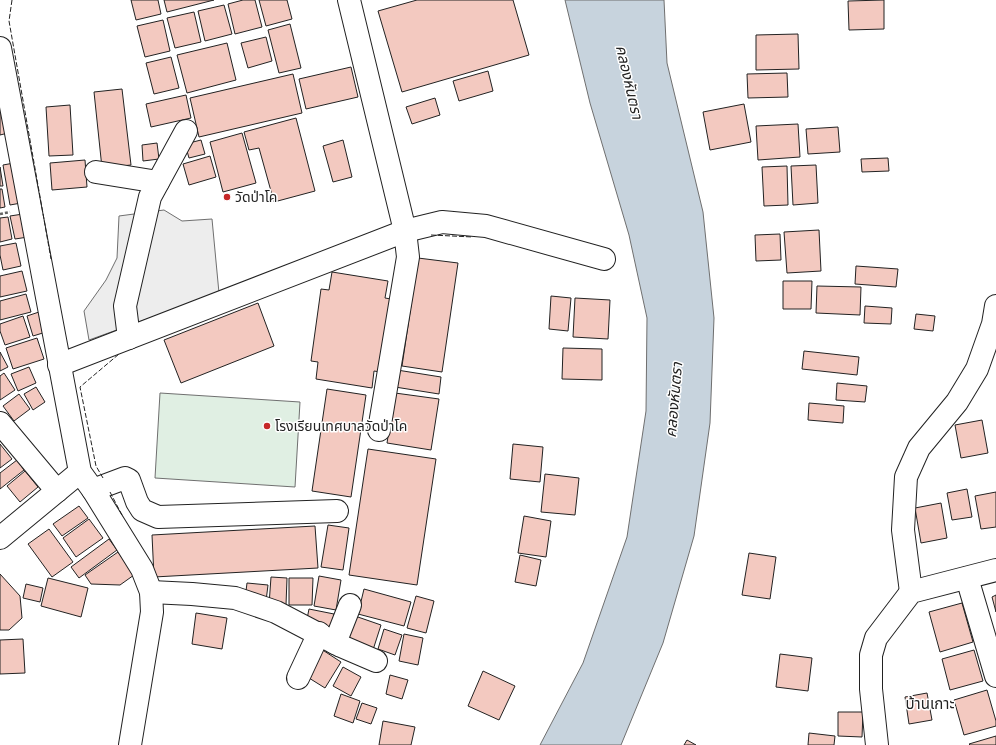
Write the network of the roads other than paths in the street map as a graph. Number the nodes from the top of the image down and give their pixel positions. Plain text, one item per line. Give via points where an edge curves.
1 (349, 0) edge
2 (0, 48) edge
3 (186, 131) dead end
4 (96, 172) dead end
5 (158, 182) junction
6 (405, 231) junction
7 (604, 259) dead end
8 (996, 306) edge
9 (129, 338) junction
10 (60, 365) junction
11 (0, 423) edge
12 (379, 430) dead end
13 (80, 472) junction
14 (93, 490) junction
15 (57, 491) junction
16 (337, 511) dead end
17 (0, 538) edge
18 (996, 570) edge
19 (967, 578) junction
20 (151, 592) junction
21 (911, 592) junction
22 (350, 605) dead end
23 (327, 638) junction
24 (376, 661) dead end
25 (996, 676) edge
26 (298, 678) dead end
27 (130, 745) edge
28 (877, 745) edge

1 - 6 street
2 - 10 street
3 - 5 street
4 - 5 street
5 - 9 street via 150,197 125,306
6 - 7 street via 442,222 486,226
6 - 9 street
6 - 12 street via 408,257
8 - 21 street via 993,324 977,369 957,402 919,448 906,477 903,530
9 - 10 street
10 - 13 street
11 - 15 street
13 - 14 street
13 - 15 street
14 - 16 street via 125,478 129,480 142,510 158,517
14 - 20 street via 142,569
15 - 17 street
18 - 19 street
19 - 21 street
19 - 25 street
20 - 23 street via 235,598 276,612
20 - 27 street via 152,612
21 - 28 street via 876,638 871,655 871,689
22 - 23 street
23 - 24 street
23 - 26 street

